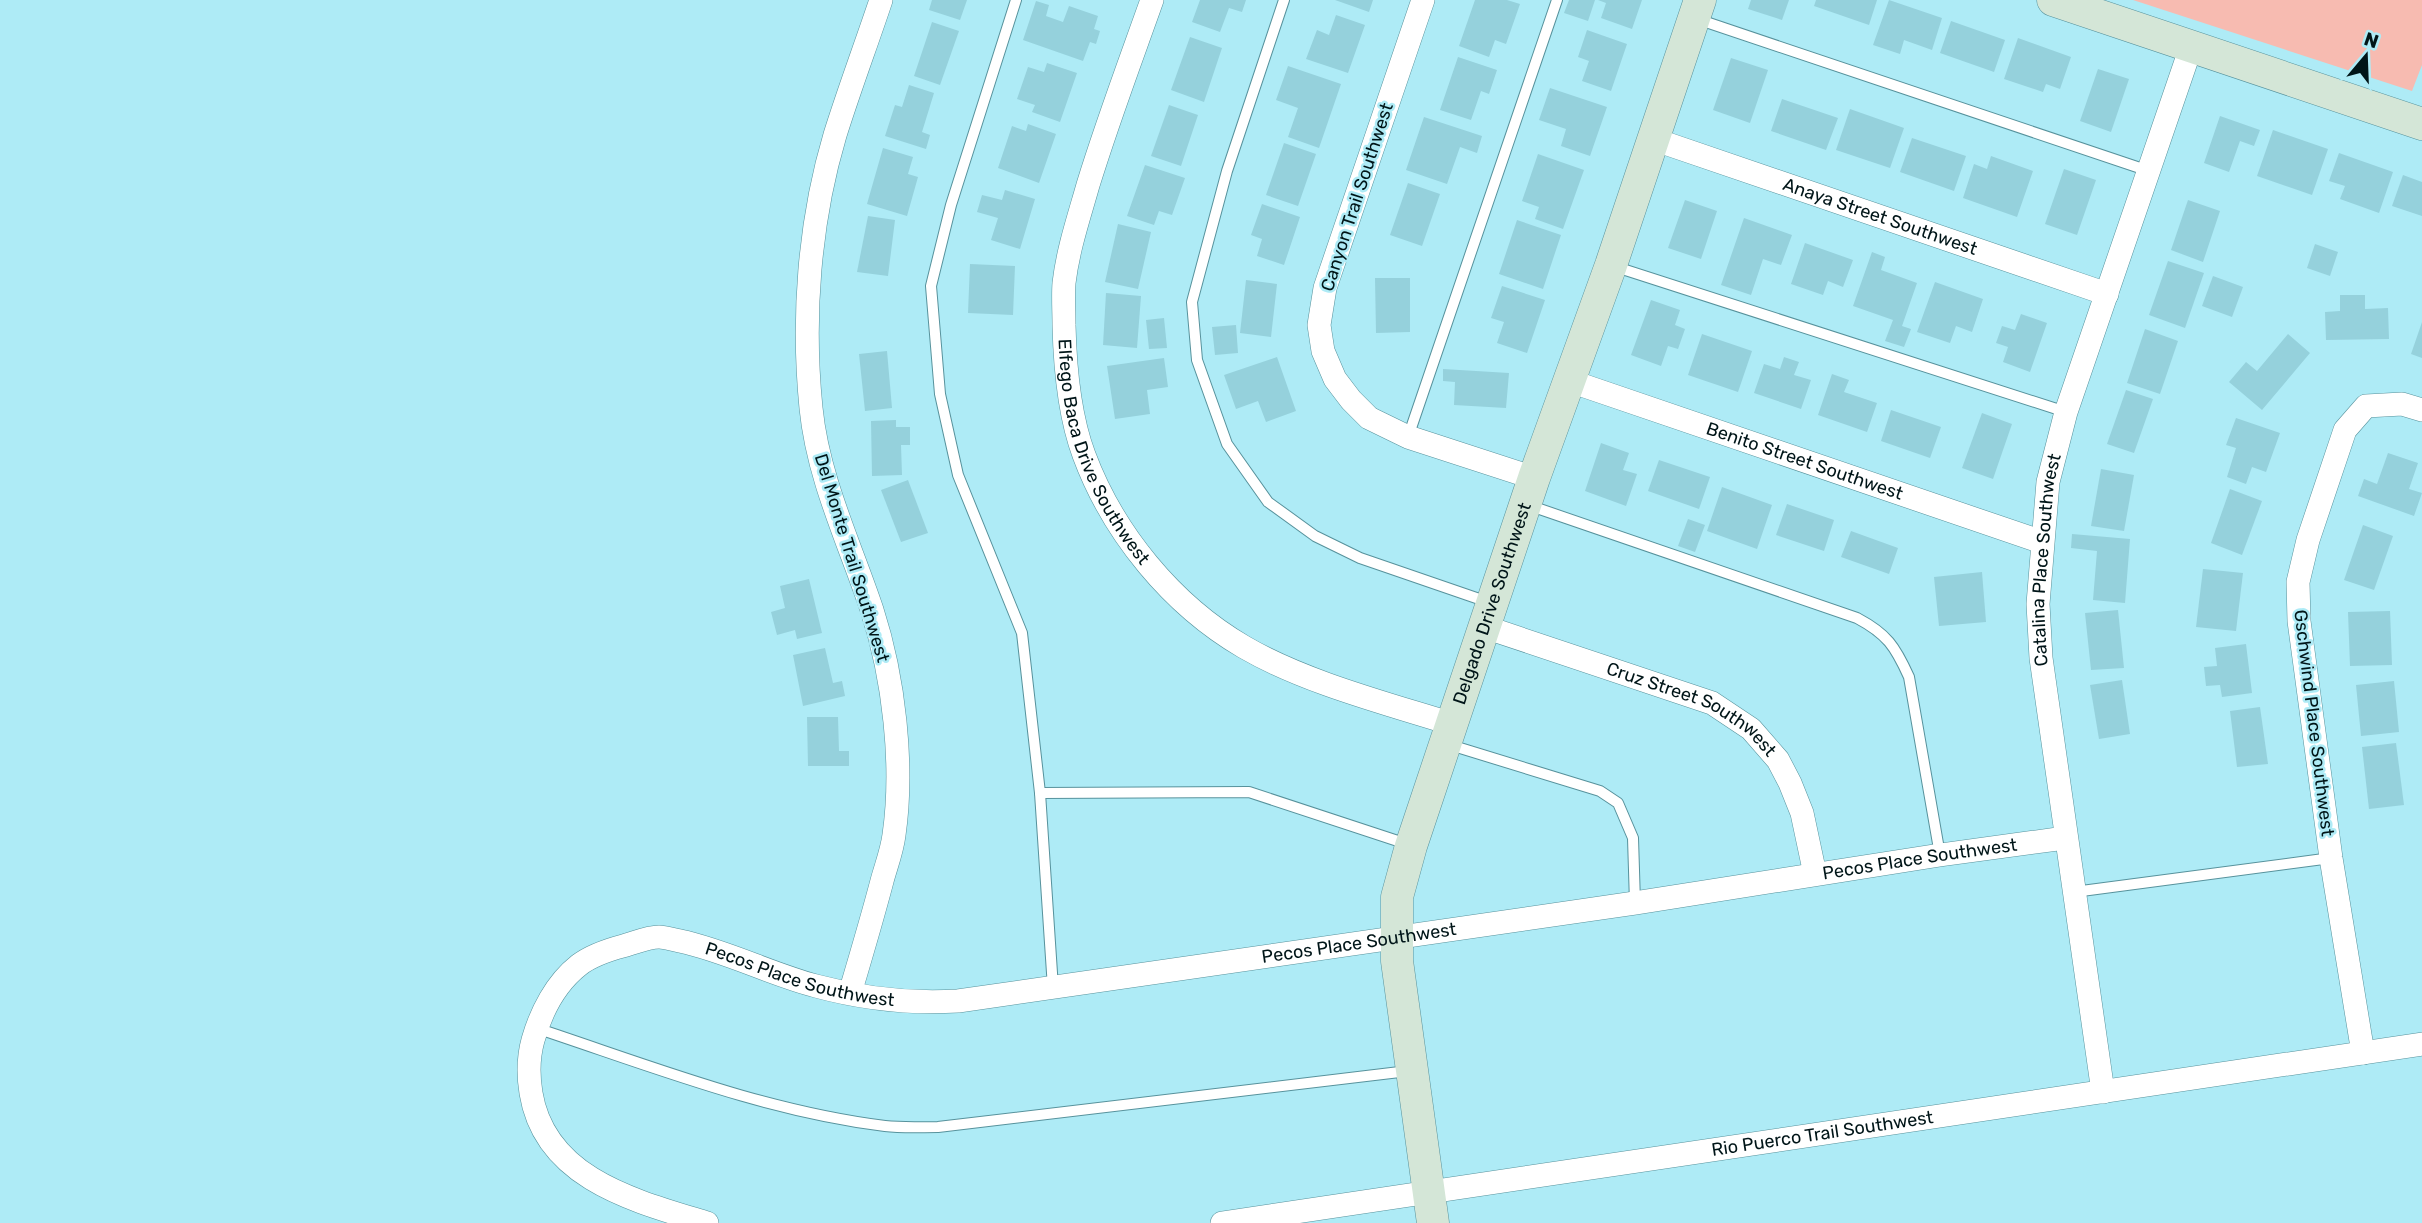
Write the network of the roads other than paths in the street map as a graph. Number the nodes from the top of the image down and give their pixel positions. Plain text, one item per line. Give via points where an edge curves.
1 (881, 0) edge
2 (1016, 0) edge
3 (1152, 0) edge
4 (1284, 0) edge
5 (1423, 0) edge
6 (1558, 0) edge
7 (2053, 0) edge
8 (1697, 9) edge
9 (2191, 47) junction
10 (2422, 124) edge
11 (1653, 139) junction
12 (2149, 171) junction
13 (1611, 265) junction
14 (2107, 295) junction
15 (1570, 381) junction
16 (2422, 410) edge
17 (2066, 412) junction
18 (1408, 437) junction
19 (1530, 491) junction
20 (2042, 542) junction
21 (1489, 615) junction
22 (1448, 733) junction
23 (1040, 793) junction
24 (2066, 838) junction
25 (1411, 846) junction
26 (1940, 855) junction
27 (2331, 858) junction
28 (1815, 874) junction
29 (2074, 892) junction
30 (1635, 903) junction
31 (1396, 936) junction
32 (1053, 988) junction
33 (850, 993) junction
34 (536, 1028) junction
35 (2422, 1044) edge
36 (2363, 1053) junction
37 (1411, 1071) junction
38 (2104, 1092) junction
39 (1431, 1208) edge
40 (707, 1223) edge
41 (1222, 1223) edge

1 - 33 street, Del Monte Trail Southwest via 826,171 814,230 807,323 811,410 821,463 873,611 895,708 894,836
2 - 23 lane via 951,205 931,286 940,394 958,475 1022,632
3 - 22 street, Elfego Baca Drive Southwest via 1099,149 1072,237 1064,284 1070,402 1084,455 1115,519 1146,562 1216,629 1319,681
4 - 21 lane via 1227,171 1192,302 1197,360 1227,444 1268,502 1315,536
5 - 18 street, Canyon Trail Southwest via 1335,253 1320,325 1323,351 1351,400 1369,418
6 - 18 lane
7 - 9 street
8 - 11 street, Delgado Drive Southwest
8 - 12 lane
9 - 10 street
9 - 12 street, Catalina Place Southwest
11 - 13 street, Delgado Drive Southwest
11 - 14 street, Anaya Street Southwest
12 - 14 street, Catalina Place Southwest
13 - 15 street, Delgado Drive Southwest
13 - 17 lane
14 - 17 street, Catalina Place Southwest
15 - 19 street, Delgado Drive Southwest
15 - 20 street, Benito Street Southwest
16 - 27 street, Gschwind Place Southwest via 2402,404 2366,406 2345,430 2298,582 2299,621
17 - 20 street, Catalina Place Southwest via 2049,482
18 - 19 street, Canyon Trail Southwest
19 - 21 street, Delgado Drive Southwest
19 - 26 lane via 1879,630 1909,677
20 - 24 street, Catalina Place Southwest via 2041,658
21 - 22 street, Delgado Drive Southwest
21 - 28 street, Cruz Street Southwest via 1712,703 1751,729 1778,760 1790,783 1802,813
22 - 25 street, Delgado Drive Southwest
22 - 30 lane via 1600,791 1618,803 1633,838
23 - 25 lane via 1249,792
23 - 32 lane
24 - 26 street, Pecos Place Southwest
24 - 29 street, Catalina Place Southwest
25 - 31 street, Delgado Drive Southwest via 1397,897
26 - 28 street, Pecos Place Southwest
27 - 29 lane
27 - 36 street, Gschwind Place Southwest
28 - 30 street, Pecos Place Southwest
29 - 38 street, Catalina Place Southwest
30 - 31 street, Pecos Place Southwest
31 - 32 street, Pecos Place Southwest
31 - 37 street, Delgado Drive Southwest
32 - 33 street, Pecos Place Southwest via 920,1003
33 - 34 street, Pecos Place Southwest via 658,937 606,951 580,964 546,1005
34 - 37 lane via 792,1110 886,1126 938,1128
34 - 40 street via 529,1053 533,1104 557,1153 609,1189
35 - 36 street, Rio Puerco Trail Southwest
36 - 38 street, Rio Puerco Trail Southwest
37 - 39 street, Delgado Drive Southwest
38 - 39 street, Rio Puerco Trail Southwest
39 - 41 street, Rio Puerco Trail Southwest

